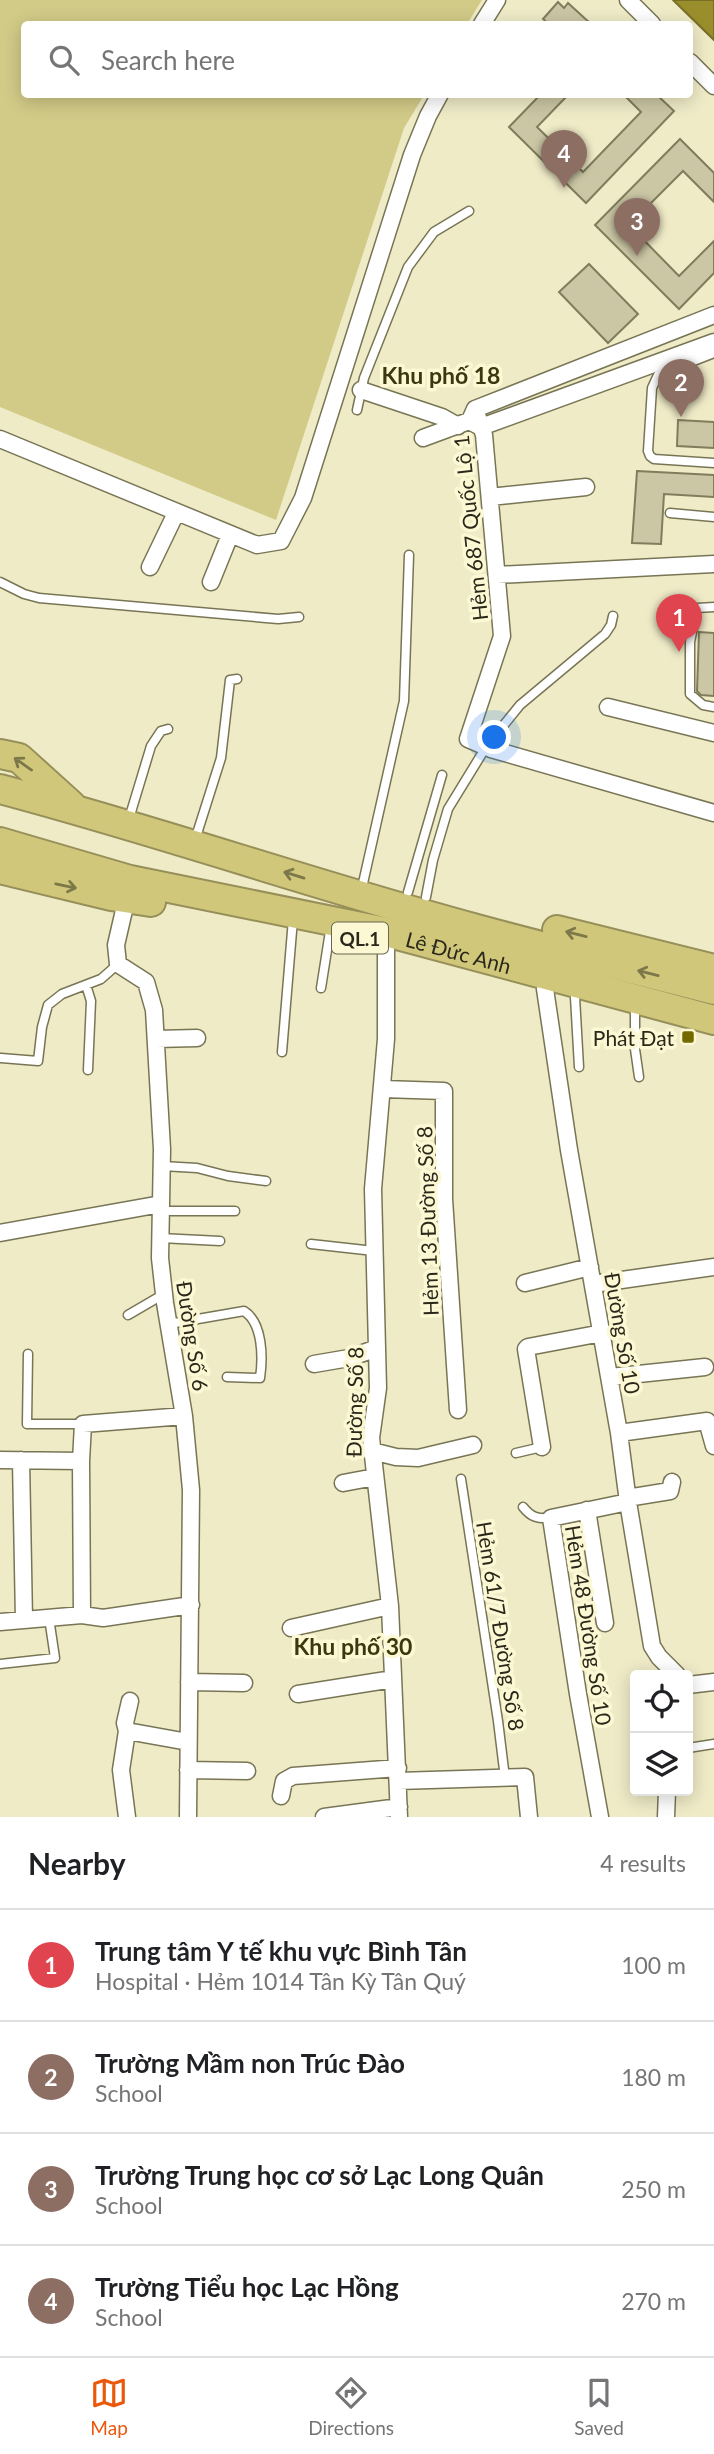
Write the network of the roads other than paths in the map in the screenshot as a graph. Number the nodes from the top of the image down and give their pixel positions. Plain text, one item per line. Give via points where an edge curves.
1 (497, 0) edge
2 (628, 0) edge
3 (484, 21) edge
4 (649, 21) edge
5 (693, 65) edge
6 (714, 86) edge
7 (438, 98) edge
8 (469, 211) dead end
9 (714, 315) edge
10 (714, 342) edge
11 (714, 353) edge
12 (528, 389) junction
13 (361, 390) junction
14 (536, 406) junction
15 (357, 410) dead end
16 (471, 421) junction
17 (423, 438) dead end
18 (0, 439) edge
19 (714, 463) edge
20 (586, 487) dead end
21 (489, 497) junction
22 (176, 513) junction
23 (670, 513) dead end
24 (714, 517) edge
25 (230, 535) junction
26 (409, 555) dead end
27 (714, 564) edge
28 (150, 567) dead end
29 (496, 575) junction
30 (0, 582) edge
31 (211, 582) dead end
32 (714, 607) edge
33 (613, 616) dead end
34 (299, 617) dead end
35 (237, 678) dead end
36 (608, 707) dead end
37 (714, 707) edge
38 (168, 729) dead end
39 (714, 733) edge
40 (489, 748) junction
41 (0, 754) edge
42 (442, 775) dead end
43 (0, 789) edge
44 (79, 812) junction
45 (714, 813) edge
46 (127, 825) junction
47 (0, 842) edge
48 (193, 846) junction
49 (0, 869) edge
50 (129, 889) junction
51 (360, 894) junction
52 (417, 895) junction
53 (293, 920) junction
54 (331, 927) junction
55 (386, 939) junction
56 (118, 964) junction
57 (714, 969) edge
58 (86, 985) junction
59 (321, 988) dead end
60 (545, 989) junction
61 (714, 990) edge
62 (575, 997) junction
63 (635, 1013) junction
64 (714, 1020) edge
65 (714, 1034) edge
66 (197, 1038) dead end
67 (156, 1039) junction
68 (282, 1052) dead end
69 (1, 1058) edge
70 (579, 1067) dead end
71 (88, 1070) dead end
72 (639, 1077) dead end
73 (383, 1089) junction
74 (162, 1166) junction
75 (267, 1181) dead end
76 (161, 1207) junction
77 (234, 1211) dead end
78 (0, 1233) edge
79 (160, 1238) junction
80 (220, 1241) dead end
81 (311, 1244) dead end
82 (374, 1251) junction
83 (590, 1267) junction
84 (714, 1267) edge
85 (525, 1283) dead end
86 (593, 1284) junction
87 (164, 1294) junction
88 (128, 1315) dead end
89 (169, 1324) junction
90 (602, 1333) junction
91 (377, 1348) junction
92 (28, 1354) dead end
93 (314, 1364) dead end
94 (705, 1367) dead end
95 (227, 1377) dead end
96 (610, 1377) junction
97 (458, 1410) dead end
98 (184, 1416) junction
99 (83, 1424) junction
100 (619, 1433) junction
101 (473, 1445) dead end
102 (714, 1446) edge
103 (542, 1447) joint
104 (372, 1451) junction
105 (516, 1453) dead end
106 (0, 1460) edge
107 (21, 1460) junction
108 (81, 1461) junction
109 (375, 1476) junction
110 (461, 1479) dead end
111 (672, 1482) dead end
112 (343, 1483) dead end
113 (628, 1500) junction
114 (523, 1507) dead end
115 (587, 1510) junction
116 (551, 1518) junction
117 (191, 1605) junction
118 (390, 1606) junction
119 (82, 1615) junction
120 (49, 1618) junction
121 (24, 1620) junction
122 (0, 1622) edge
123 (605, 1623) dead end
124 (291, 1628) dead end
125 (0, 1664) edge
126 (672, 1670) edge
127 (393, 1679) junction
128 (189, 1682) junction
129 (714, 1682) edge
130 (244, 1683) dead end
131 (693, 1684) edge
132 (298, 1693) dead end
133 (130, 1701) dead end
134 (127, 1731) junction
135 (188, 1742) junction
136 (714, 1744) edge
137 (693, 1747) edge
138 (188, 1770) junction
139 (247, 1771) dead end
140 (398, 1775) junction
141 (505, 1778) junction
142 (281, 1796) dead end
143 (667, 1796) edge
144 (399, 1812) edge
145 (127, 1817) edge
146 (188, 1817) edge
147 (324, 1817) edge
148 (529, 1817) edge
149 (600, 1817) edge
150 (666, 1817) edge

1 - 3 street
2 - 4 street
5 - 6 street
7 - 25 street via 412,155 303,498 281,541 257,545
8 - 13 lane via 434,232 408,267
9 - 12 street
10 - 14 street
11 - 19 lane via 658,375 652,388 648,451 654,459
12 - 14 street
12 - 16 street
13 - 15 lane
13 - 16 street via 442,417
14 - 16 street
16 - 17 street
16 - 21 street, Hẻm 687 Quốc Lộ 1 via 484,435
18 - 22 street
20 - 21 street
21 - 29 street, Hẻm 687 Quốc Lộ 1
22 - 25 street
22 - 28 street
23 - 24 lane
25 - 31 street
26 - 51 lane via 404,701
27 - 29 street
29 - 40 street, Hẻm 687 Quốc Lộ 1 via 502,636 467,739
30 - 34 lane via 39,598 278,619
32 - 37 lane via 697,608 690,642 690,694
33 - 40 lane via 605,634 520,705
35 - 48 lane via 230,680 221,758
36 - 39 street
38 - 46 lane via 161,731 151,746
40 - 45 street
40 - 52 lane via 449,809
44 -> 41 highway, Lê Đức Anh / QL.1 via 19,758
42 - 52 lane
43 - 44 highway, Lê Đức Anh / QL.1
44 - 46 highway, Lê Đức Anh / QL.1
46 - 48 highway, Lê Đức Anh / QL.1
47 - 50 highway, Lê Đức Anh / QL.1
51 -> 48 highway, Lê Đức Anh / QL.1
49 -> 50 highway, Lê Đức Anh / QL.1
50 - 53 highway, Lê Đức Anh / QL.1
50 - 56 street via 116,945
51 - 52 highway, QL.1
61 -> 51 highway, Lê Đức Anh / QL.1 via 472,928
57 -> 52 highway, Lê Đức Anh / QL.1
53 - 54 highway, Lê Đức Anh / QL.1
53 - 68 lane
54 - 55 highway, Lê Đức Anh / QL.1
54 - 59 lane
55 - 60 highway, Lê Đức Anh / QL.1
55 - 64 highway, Lê Đức Anh / QL.1
55 - 73 street, Đường Số 8
56 - 58 lane
56 - 67 street, Đường Số 6 via 146,982
58 - 69 lane via 48,1005 38,1061
58 - 71 lane via 91,1001
60 - 62 highway, Lê Đức Anh / QL.1
60 - 83 street, Đường Số 10
62 - 63 highway, Lê Đức Anh / QL.1
62 - 70 lane
63 - 65 highway, Lê Đức Anh / QL.1
63 - 72 lane
66 - 67 street
67 - 74 street, Đường Số 6
73 - 82 street, Đường Số 8 via 373,1189
73 - 97 street, Hẻm 13 Đường Số 8 via 444,1091 444,1199
74 - 75 lane
74 - 76 street, Đường Số 6
76 - 77 lane
76 - 78 street
76 - 79 street, Đường Số 6
79 - 80 lane
79 - 87 street, Đường Số 6
81 - 82 lane
82 - 91 street, Đường Số 8
83 - 85 street
83 - 86 street, Đường Số 10
84 - 86 street
86 - 90 street, Đường Số 10
87 - 88 lane
87 - 89 street, Đường Số 6
89 - 95 lane via 244,1311 251,1315 259,1340 260,1378
89 - 98 street, Đường Số 6
90 - 96 street, Đường Số 10
90 - 103 street via 526,1349
91 - 93 street
91 - 104 street, Đường Số 8 via 379,1388
92 - 99 lane via 27,1424
94 - 96 street
96 - 100 street, Đường Số 10
98 - 99 street
98 - 117 street, Đường Số 6 via 191,1490
99 - 108 street
100 - 102 street via 707,1421
100 - 113 street, Đường Số 10
101 - 104 street via 418,1458
103 - 105 lane
104 - 109 street, Đường Số 8
106 - 107 street
107 - 108 street
107 - 121 street
108 - 119 street
109 - 112 street
109 - 118 street, Đường Số 8
110 - 141 lane, Hẻm 61/7 Đường Số 8
111 - 113 street, Hẻm 48 Đường Số 10 via 670,1491
113 - 115 street, Hẻm 48 Đường Số 10
113 - 126 street, Đường Số 10 via 652,1646
114 - 116 lane via 531,1516
115 - 116 street, Hẻm 48 Đường Số 10
115 - 123 street
116 - 149 street, Hẻm 48 Đường Số 10
117 - 119 street via 103,1618
117 - 128 street, Đường Số 6
118 - 124 street
118 - 127 street, Đường Số 8
119 - 120 street
120 - 121 street
120 - 125 lane via 55,1658
121 - 122 street
127 - 132 street
127 - 140 street, Đường Số 8
128 - 130 street
128 - 135 street, Đường Số 6
129 - 131 street
133 - 134 street
134 - 135 street
134 - 145 street via 121,1770
135 - 138 street, Đường Số 6
136 - 137 lane
138 - 139 street
138 - 146 street, Đường Số 6
140 - 141 street
140 - 142 street via 293,1776 284,1781
140 - 144 street, Đường Số 8
141 - 148 street via 525,1777
143 - 150 street
144 - 147 street

